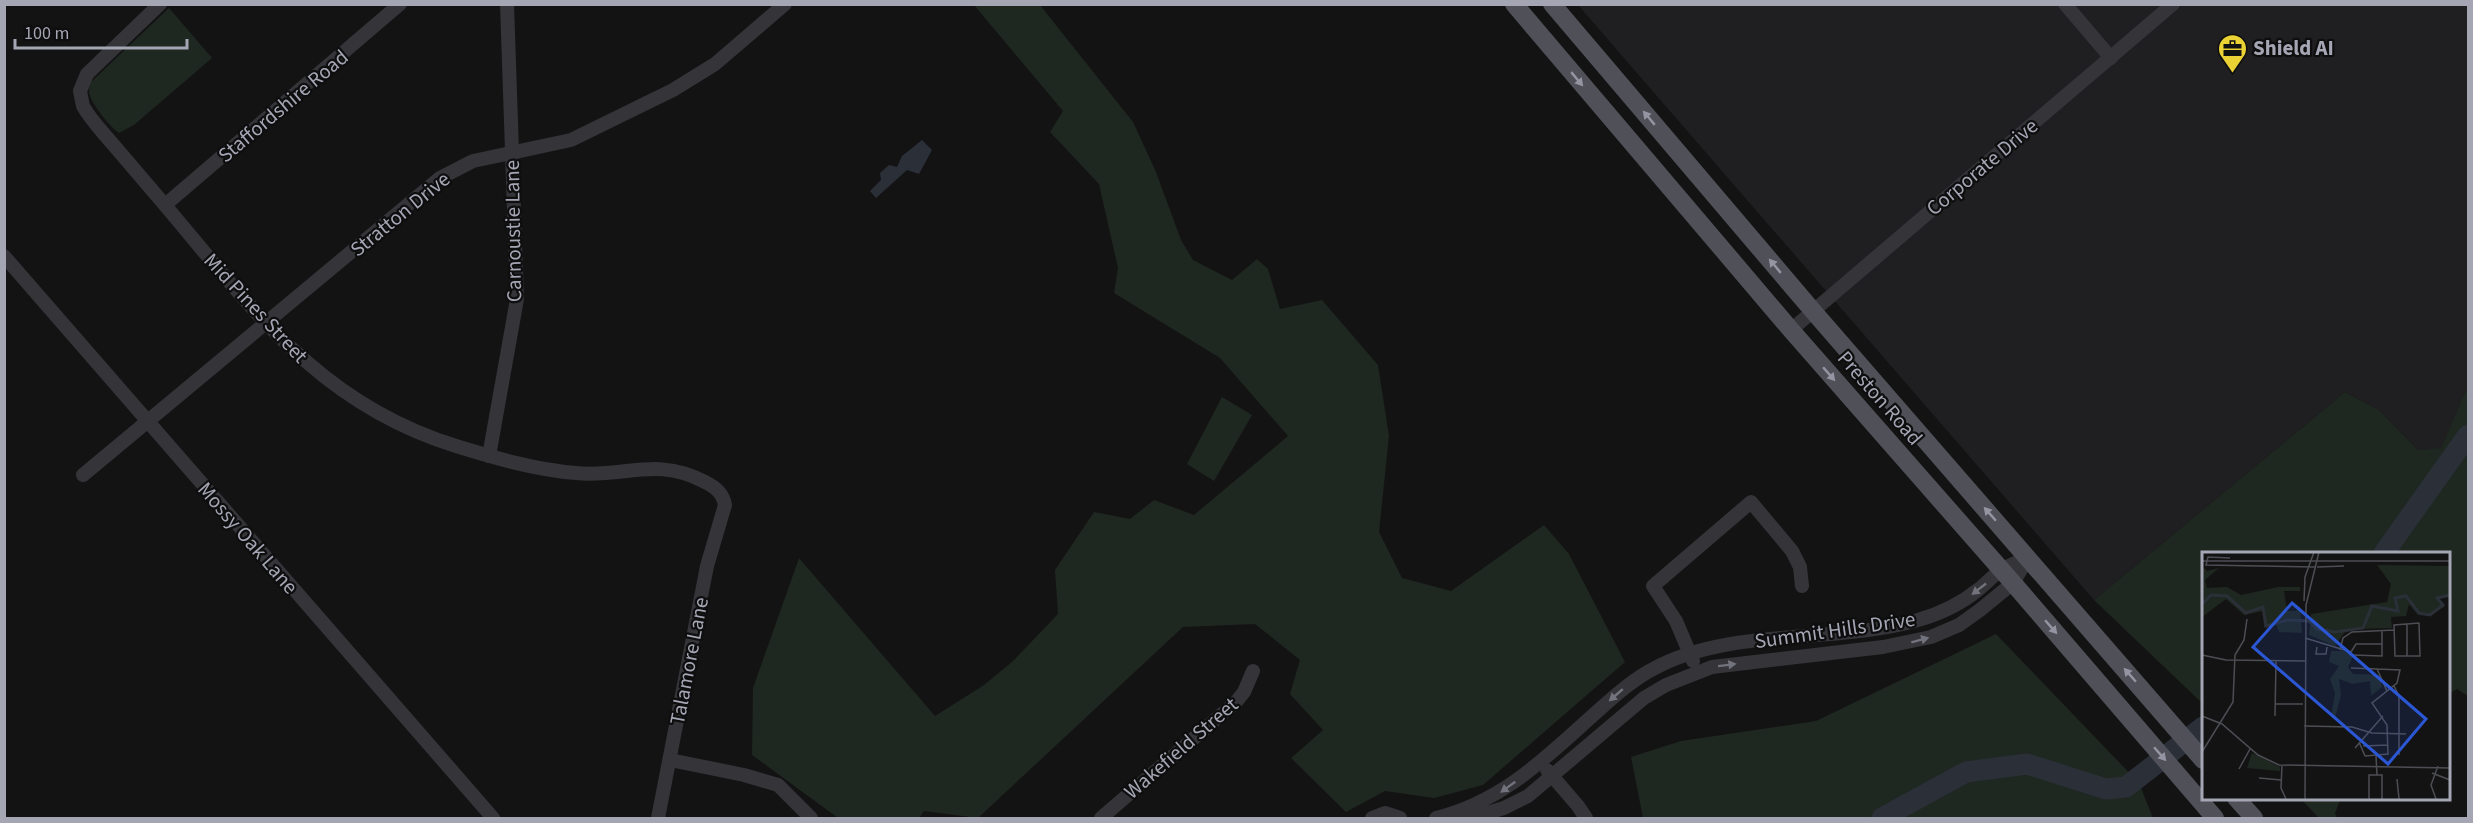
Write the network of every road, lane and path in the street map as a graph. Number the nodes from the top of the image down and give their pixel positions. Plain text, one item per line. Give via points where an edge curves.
1 (160, 4) edge
2 (400, 4) edge
3 (507, 4) edge
4 (1514, 4) edge
5 (2065, 4) edge
6 (2174, 4) edge
7 (784, 5) edge
8 (1557, 10) edge
9 (1539, 34) junction
10 (2111, 58) junction
11 (511, 154) junction
12 (165, 205) junction
13 (4, 256) edge
14 (1813, 311) junction
15 (266, 324) junction
16 (1791, 330) junction
17 (147, 422) junction
18 (489, 456) junction
19 (83, 475) dead end
20 (725, 505) joint
21 (2028, 558) junction
22 (2007, 576) junction
23 (1802, 586) dead end
24 (1691, 653) junction
25 (1252, 671) dead end
26 (1696, 672) junction
27 (2202, 759) edge
28 (670, 760) junction
29 (1540, 762) junction
30 (1553, 777) junction
31 (1400, 818) edge
32 (493, 819) edge
33 (658, 819) edge
34 (812, 819) edge
35 (1101, 819) edge
36 (1372, 819) edge
37 (1436, 819) edge
38 (1470, 819) edge
39 (1586, 819) edge
40 (2215, 819) edge

1 - 12 street, Mid Pines Street via 87,74 80,91 85,111
2 - 12 street, Staffordshire Road
3 - 11 street, Carnoustie Lane
4 - 9 main road, Preston Road
5 - 10 street
6 - 10 street, Corporate Drive
7 - 11 street, Stratton Drive via 687,82 571,140
8 - 9 main road
14 -> 8 main road, Preston Road
9 -> 16 main road, Preston Road
10 - 14 street, Corporate Drive
11 - 15 street, Stratton Drive via 473,161 440,178
11 - 18 street, Carnoustie Lane via 516,306
12 - 15 street, Mid Pines Street
13 - 17 street, Mossy Oak Lane
14 - 16 street, Corporate Drive
21 -> 14 main road, Preston Road
15 - 17 street, Stratton Drive
15 - 18 street, Mid Pines Street via 306,363 373,410 420,433
16 -> 22 main road, Preston Road
17 - 19 street, Stratton Drive
17 - 32 street, Mossy Oak Lane
18 - 20 street, Mid Pines Street via 574,473 653,467 673,470 716,488
20 - 28 street, Talamore Lane via 708,558
21 - 22 street, Summit Hills Drive
27 -> 21 main road, Preston Road
22 -> 24 street, Summit Hills Drive via 1918,620 1716,646
26 -> 22 street, Summit Hills Drive via 1918,641 1959,625
22 -> 40 main road, Preston Road
23 - 24 street via 1800,567 1791,551 1751,502 1653,586
24 - 26 street
24 -> 29 street, Summit Hills Drive via 1665,663 1623,690
25 - 35 street, Wakefield Street via 1236,702
26 - 30 street, Summit Hills Drive via 1644,698
28 - 33 street, Talamore Lane
28 - 34 street via 778,785
29 - 30 street
29 -> 37 street, Summit Hills Drive via 1488,800
30 - 38 street, Summit Hills Drive via 1516,803
30 - 39 street
31 - 36 street via 1385,813

